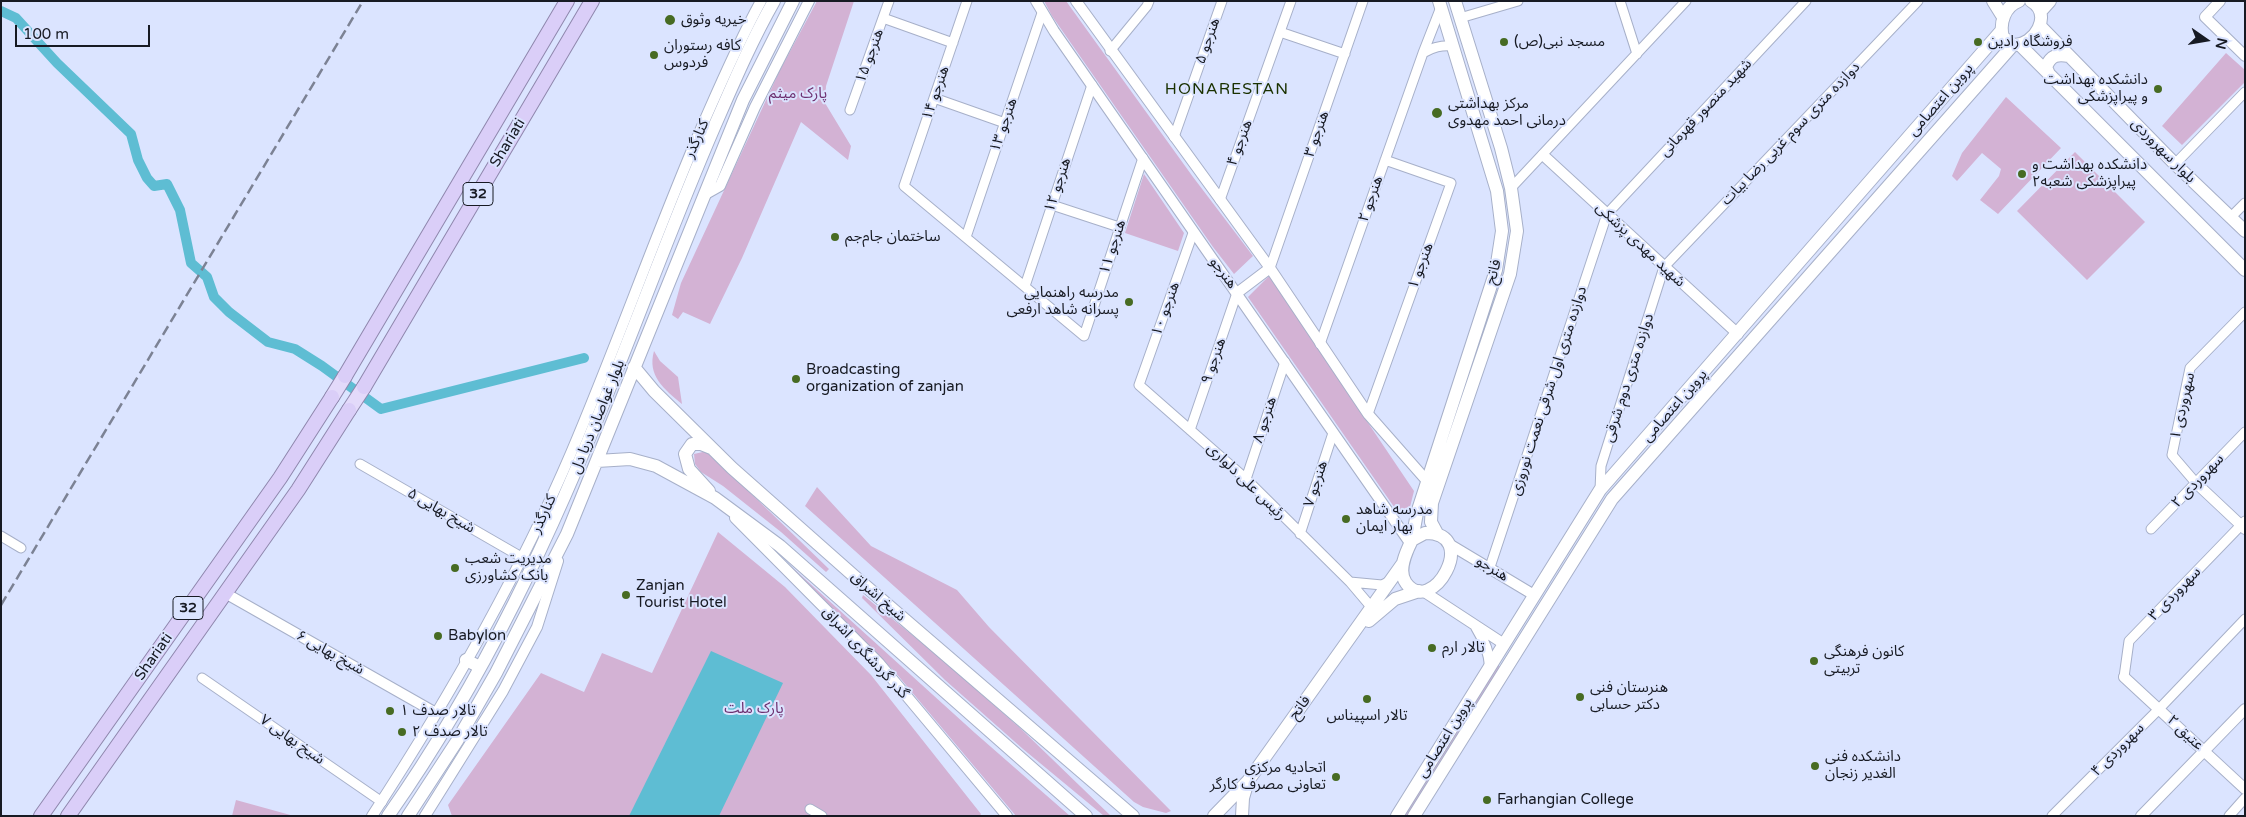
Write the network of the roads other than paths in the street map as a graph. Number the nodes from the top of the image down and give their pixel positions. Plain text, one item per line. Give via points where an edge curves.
1 (566, 1) edge
2 (592, 1) edge
3 (762, 1) edge
4 (774, 1) edge
5 (793, 1) edge
6 (810, 1) edge
7 (889, 1) edge
8 (967, 1) edge
9 (1036, 1) edge
10 (1076, 1) edge
11 (1149, 1) edge
12 (1222, 1) edge
13 (1291, 1) edge
14 (1363, 1) edge
15 (1455, 1) edge
16 (1518, 1) edge
17 (1620, 1) edge
18 (1686, 1) edge
19 (1806, 1) edge
20 (1918, 1) edge
21 (1992, 1) edge
22 (2019, 1) edge
23 (2031, 1) edge
24 (2220, 1) edge
25 (1440, 4) edge
26 (2046, 6) edge
27 (1042, 13) junction
28 (2003, 17) junction
29 (883, 18) junction
30 (1460, 18) junction
31 (2040, 26) junction
32 (2001, 31) junction
33 (1280, 32) junction
34 (953, 43) junction
35 (2016, 45) junction
36 (1453, 46) junction
37 (1110, 51) junction
38 (1423, 53) junction
39 (1344, 54) junction
40 (1637, 54) junction
41 (2069, 56) junction
42 (2245, 56) edge
43 (2049, 74) junction
44 (1092, 85) junction
45 (2245, 92) edge
46 (934, 98) junction
47 (850, 110) dead end
48 (1005, 123) junction
49 (1174, 137) junction
50 (1543, 154) junction
51 (1143, 158) junction
52 (1385, 160) junction
53 (2175, 164) junction
54 (690, 167) junction
55 (1512, 188) junction
56 (704, 195) junction
57 (1220, 200) junction
58 (2245, 203) edge
59 (1052, 205) junction
60 (1607, 214) junction
61 (2230, 218) junction
62 (1119, 227) junction
63 (1502, 231) junction
64 (1517, 231) junction
65 (2245, 231) edge
66 (1193, 233) junction
67 (966, 237) junction
68 (1664, 267) junction
69 (1270, 268) junction
70 (2245, 270) edge
71 (1025, 286) junction
72 (1238, 292) junction
73 (2245, 312) edge
74 (1738, 334) junction
75 (1320, 344) junction
76 (1285, 362) junction
77 (634, 367) junction
78 (345, 376) joint
79 (1139, 385) joint
80 (364, 387) joint
81 (332, 397) joint
82 (349, 410) joint
83 (1368, 414) junction
84 (1190, 430) junction
85 (2245, 432) edge
86 (1333, 433) junction
87 (713, 449) junction
88 (597, 461) junction
89 (360, 464) dead end
90 (1246, 479) junction
91 (1433, 483) junction
92 (2196, 483) junction
93 (1600, 490) junction
94 (715, 498) junction
95 (2243, 525) edge
96 (2151, 529) dead end
97 (567, 534) junction
98 (1300, 534) junction
99 (1438, 535) junction
100 (1, 536) edge
101 (1411, 542) junction
102 (1449, 544) junction
103 (21, 548) dead end
104 (523, 558) junction
105 (1404, 563) junction
106 (1490, 567) junction
107 (1390, 581) junction
108 (1350, 582) junction
109 (1421, 591) junction
110 (225, 593) junction
111 (1534, 595) junction
112 (1547, 602) junction
113 (1372, 608) junction
114 (2245, 619) edge
115 (1474, 624) junction
116 (1352, 636) junction
117 (1504, 644) junction
118 (1517, 651) junction
119 (466, 660) junction
120 (1490, 666) junction
121 (480, 667) junction
122 (2124, 677) joint
123 (202, 678) dead end
124 (2159, 709) junction
125 (2245, 709) edge
126 (436, 713) junction
127 (2204, 751) junction
128 (1248, 781) junction
129 (2245, 789) edge
130 (2245, 798) edge
131 (382, 802) junction
132 (810, 809) dead end
133 (411, 815) edge
134 (42, 816) edge
135 (68, 816) edge
136 (372, 816) edge
137 (388, 816) edge
138 (425, 816) edge
139 (822, 816) edge
140 (1007, 816) edge
141 (1086, 816) edge
142 (1133, 816) edge
143 (1214, 816) edge
144 (1242, 816) edge
145 (1397, 816) edge
146 (1414, 816) edge
147 (2052, 816) edge
148 (2141, 816) edge
149 (2229, 816) edge

1 - 78 highway, Shariati / 32
2 - 80 highway, Shariati / 32
3 - 54 street, کنارگذر via 726,72
4 - 54 main road, بلوار غواصان دریا دل
5 - 56 main road, بلوار غواصان دریا دل via 743,100
6 - 56 street via 755,107 720,186
7 - 29 street, هنرجو ۱۵
8 - 34 street, هنرجو ۱۴
9 - 27 street, هنرجو
10 - 37 street
11 - 37 street
12 - 49 street, هنرجو ۵
13 - 33 street, هنرجو ۴
14 - 39 street, هنرجو ۳
15 - 30 main road, فاتح
16 - 30 street
17 - 40 street
18 - 40 street
19 - 60 street, شهید منصور قهرمانی
20 - 68 street, دوازده متری سوم غربی رضا بیات
21 - 28 main road
22 - 28 main road
23 - 26 main road
24 - 42 street via 2205,17
25 - 36 main road, فاتح
25 - 38 street, هنرجو ۲
26 - 31 main road
27 - 44 street, هنرجو
27 - 48 street, هنرجو ۱۳
28 - 32 main road
29 - 34 street
29 - 47 street, هنرجو ۱۵
30 - 55 main road, فاتح
31 - 35 main road, پروین اعتصامی via 2031,39
31 - 41 main road, بلوار سهروردی
32 - 35 main road via 2007,42
32 - 74 main road, پروین اعتصامی
33 - 39 street
33 - 57 street, هنرجو ۴
34 - 46 street, هنرجو ۱۴
35 - 43 main road
35 - 112 main road, پروین اعتصامی via 1612,499
36 - 38 street via 1437,46
36 - 63 main road, فاتح via 1493,176
37 - 49 street
38 - 52 street, هنرجو ۲
39 - 69 street, هنرجو ۳
40 - 50 street
41 - 43 main road via 2053,56 2046,67
41 - 53 main road, بلوار سهروردی
43 - 70 main road
44 - 51 street, هنرجو
44 - 59 street, هنرجو ۱۲
45 - 53 street
46 - 48 street
46 - 67 street, هنرجو ۱۴ via 904,186
48 - 67 street, هنرجو ۱۳
49 - 57 street
50 - 55 street
50 - 60 street, شهید مهدی پزشکی
51 - 62 street, هنرجو ۱۱
51 - 66 street, هنرجو
52 - 75 street, هنرجو ۲
52 - 83 street, هنرجو ۱ via 1451,183
53 - 61 main road, بلوار سهروردی
54 - 104 street, کنارگذر via 572,451
54 - 121 main road, بلوار غواصان دریا دل via 564,498
55 - 64 main road, فاتح
56 - 77 main road, بلوار غواصان دریا دل
57 - 69 street
58 - 61 street
59 - 62 street
59 - 71 street, هنرجو ۱۲
60 - 68 street, شهید مهدی پزشکی
60 - 106 street, دوازده متری اول شرقی نعمت نوروزی
61 - 65 main road, بلوار سهروردی
62 - 71 street, هنرجو ۱۱ via 1084,336
63 - 64 main road
63 - 91 main road, فاتح via 1496,270
64 - 91 main road, فاتح via 1510,274
66 - 72 street, هنرجو
66 - 79 street, هنرجو ۱۰
67 - 71 street
68 - 74 street, شهید مهدی پزشکی
68 - 93 street, دوازده متری دوم شرقی via 1601,466
69 - 72 street
69 - 75 street
72 - 76 street, هنرجو
72 - 84 street, هنرجو ۹
73 - 92 street, سهروردی ۱ via 2190,368 2172,455
74 - 93 main road, پروین اعتصامی
75 - 83 street
76 - 86 street, هنرجو
76 - 90 street, هنرجو ۸
77 - 87 main road, شیخ اشراق
77 - 88 main road, بلوار غواصان دریا دل
78 - 81 main road, 32
79 - 84 street, رئیس علی دلواری
80 - 82 main road, 32
81 - 134 highway, Shariati / 32 via 280,478
82 - 110 highway, Shariati / 32 via 298,490
83 - 91 street
84 - 90 street, رئیس علی دلواری
85 - 92 street, سهروردی ۲
86 - 98 street, هنرجو ۷
86 - 101 street, هنرجو
87 - 94 main road via 692,444 685,454 689,469
87 - 142 main road, شیخ اشراق via 854,576
88 - 94 main road, شیخ اشراق via 630,458 656,466
88 - 97 main road, بلوار غواصان دریا دل
89 - 104 street, شیخ بهایی ۵
90 - 98 street, رئیس علی دلواری
91 - 99 main road, فاتح via 1431,522
91 - 101 main road, فاتح via 1417,513
92 - 95 street
92 - 96 street, سهروردی ۲
93 - 111 main road, پروین اعتصامی
94 - 140 street, گدر گردشگری اشراق via 879,663
94 - 141 main road, شیخ اشراق via 780,546
95 - 122 street, سهروردی ۳ via 2129,641
97 - 133 main road, بلوار غواصان دریا دل via 496,674
97 - 138 street, کنارگذر via 537,627 503,691
98 - 108 street, رئیس علی دلواری
99 - 101 main road via 1425,533
99 - 102 main road
100 - 103 street
101 - 105 main road
102 - 106 street, هنرجو
102 - 109 main road via 1451,552 1439,584
104 - 119 street, کنارگذر
105 - 107 main road
105 - 109 main road via 1404,581 1408,587
106 - 111 street, هنرجو
107 - 108 street via 1382,585
107 - 113 main road
108 - 113 street, رئیس علی دلواری
109 - 115 street
109 - 116 main road via 1395,599
110 - 126 street, شیخ بهایی ۶
110 - 135 highway, Shariati / 32
111 - 112 main road
111 - 117 main road, پروین اعتصامی
112 - 118 main road, پروین اعتصامی
113 - 116 main road
114 - 124 street, سهروردی ۴
115 - 117 street
115 - 120 street via 1485,642
116 - 128 main road, فاتح
117 - 118 main road
117 - 120 main road, پروین اعتصامی
118 - 146 main road, پروین اعتصامی
119 - 121 main road
119 - 126 street, کنارگذر
120 - 145 main road, پروین اعتصامی
121 - 137 main road, بلوار غواصان دریا دل
122 - 124 street, عتیق ۲
123 - 131 street, شیخ بهایی ۷
124 - 127 street, عتیق ۲
124 - 147 street, سهروردی ۴
125 - 127 street
126 - 131 street, کنارگذر
127 - 129 street, عتیق ۲
127 - 148 street
128 - 143 main road
128 - 144 main road
130 - 149 street
131 - 136 street, کنارگذر
132 - 139 street

